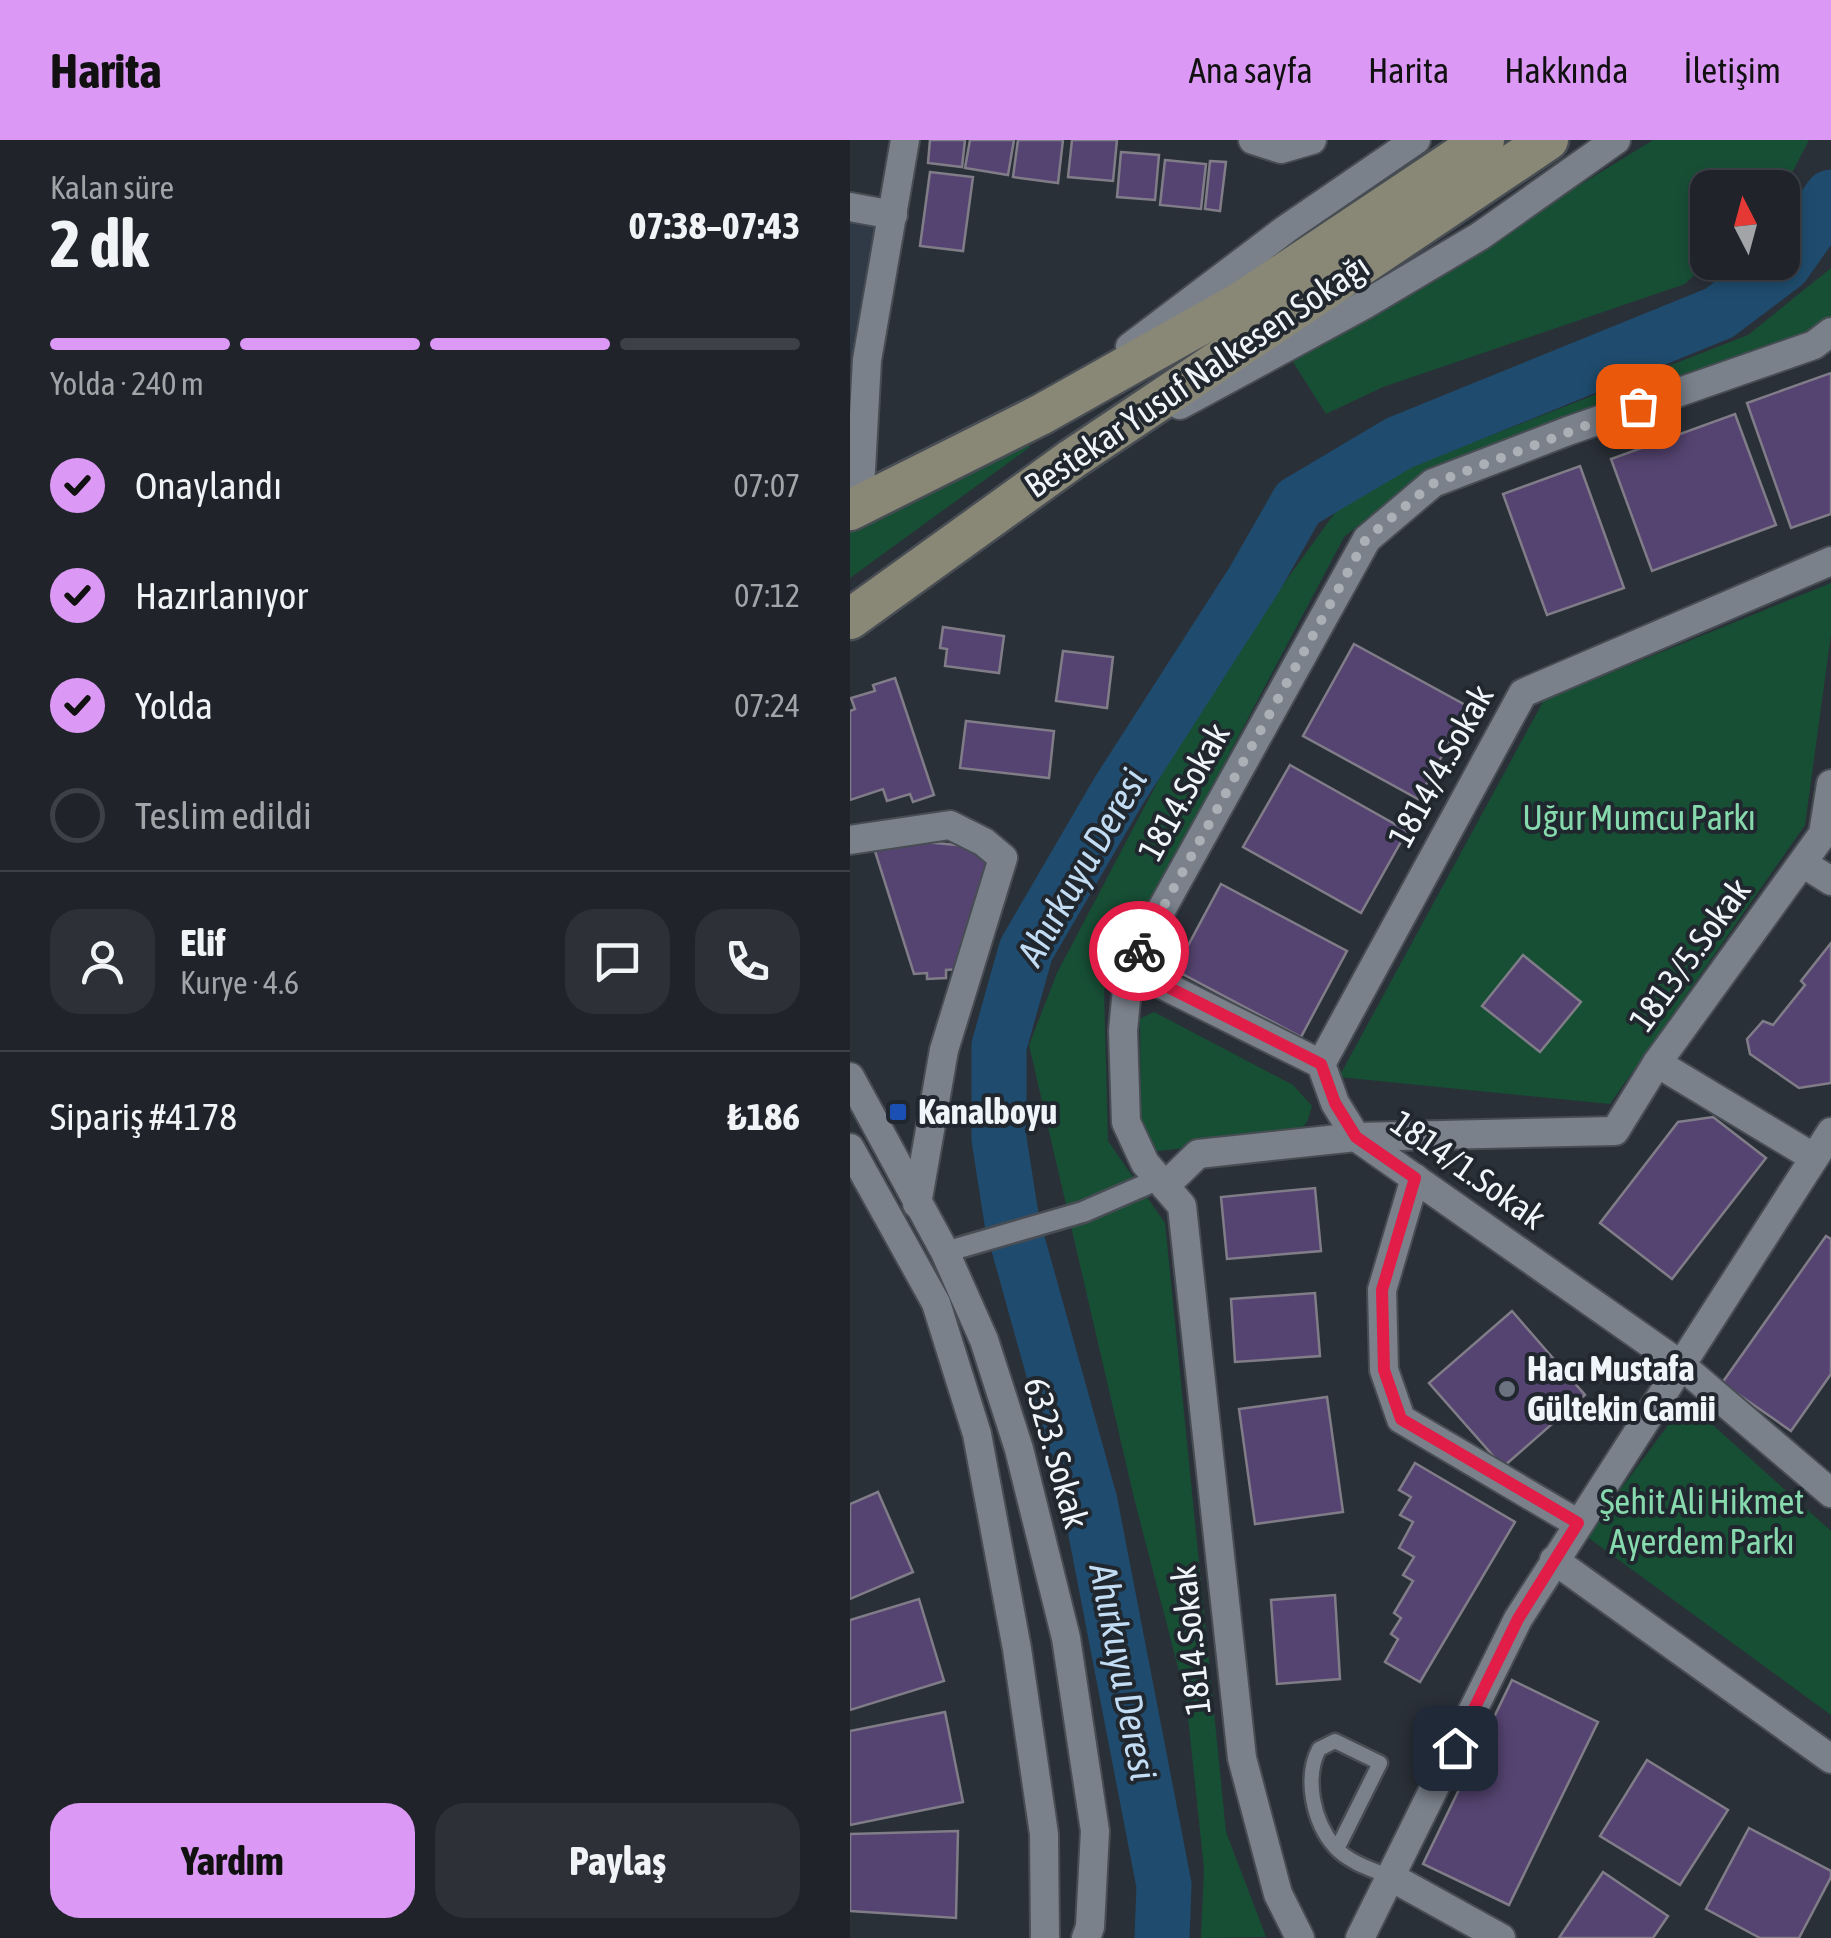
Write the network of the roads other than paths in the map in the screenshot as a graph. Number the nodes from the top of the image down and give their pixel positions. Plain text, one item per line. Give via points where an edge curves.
1 (905, 140) edge
2 (1253, 140) edge
3 (1312, 140) edge
4 (1416, 140) edge
5 (1484, 140) edge
6 (1548, 140) edge
7 (1616, 140) edge
8 (850, 207) edge
9 (892, 215) junction
10 (1831, 332) edge
11 (1042, 414) junction
12 (1072, 460) junction
13 (854, 508) edge
14 (1831, 561) edge
15 (850, 619) edge
16 (1831, 784) edge
17 (850, 840) edge
18 (1804, 864) junction
19 (1831, 881) edge
20 (1130, 968) junction
21 (1657, 1063) junction
22 (1321, 1064) junction
23 (850, 1077) edge
24 (1831, 1132) edge
25 (1356, 1137) junction
26 (850, 1148) edge
27 (1812, 1158) junction
28 (1415, 1178) junction
29 (1162, 1182) junction
30 (917, 1204) junction
31 (945, 1252) junction
32 (1682, 1365) junction
33 (1831, 1493) edge
34 (1578, 1523) junction
35 (1554, 1560) junction
36 (1831, 1759) edge
37 (1336, 1849) junction
38 (1391, 1877) junction
39 (1045, 1938) edge
40 (1086, 1938) edge
41 (1300, 1938) edge
42 (1360, 1938) edge
43 (1500, 1938) edge

1 - 9 street
2 - 3 street via 1281,149
4 - 11 street via 1286,229
5 - 11 main road, Bestekar Yusuf Nalkesen Sokağı via 1240,302
6 - 12 main road, Bestekar Yusuf Nalkesen Sokağı
7 - 12 street via 1480,236 1364,305
8 - 9 street
9 - 13 street via 867,360
10 - 20 street, 1814.Sokak via 1814,344 1432,484 1366,539
11 - 13 main road, Bestekar Yusuf Nalkesen Sokağı
12 - 15 main road, Bestekar Yusuf Nalkesen Sokağı
14 - 22 street, 1814/4.Sokak via 1523,693
16 - 18 street, 1813/5.Sokak via 1823,834
17 - 30 street via 950,825 1004,858 944,1050
18 - 19 street
18 - 21 street, 1813/5.Sokak
20 - 22 street
20 - 29 street, 1814.Sokak via 1123,1031 1126,1122
21 - 25 street, 1813/5.Sokak via 1615,1132
21 - 27 street, 1813/5.Sokak
22 - 25 street, 1814/1.Sokak
23 - 30 street, 6323. Sokak
24 - 27 street
25 - 28 street, 1814/1.Sokak
25 - 29 street via 1198,1154
26 - 39 street via 936,1303 977,1434 1044,1834
27 - 32 street
28 - 32 street, 1814/1.Sokak
28 - 34 street via 1382,1290 1384,1370 1401,1419
29 - 31 street
29 - 41 street, 1814.Sokak via 1182,1206 1242,1758 1278,1894
30 - 31 street, 6323. Sokak
31 - 40 street, 6323. Sokak via 984,1340 1019,1449 1066,1638 1096,1831
32 - 33 street, 1814/1.Sokak
32 - 34 street
34 - 35 street
35 - 36 street
35 - 38 street via 1518,1619
37 - 37 lane via 1316,1808 1311,1776 1319,1749 1335,1741 1380,1764
37 - 38 lane
38 - 42 street
38 - 43 street

